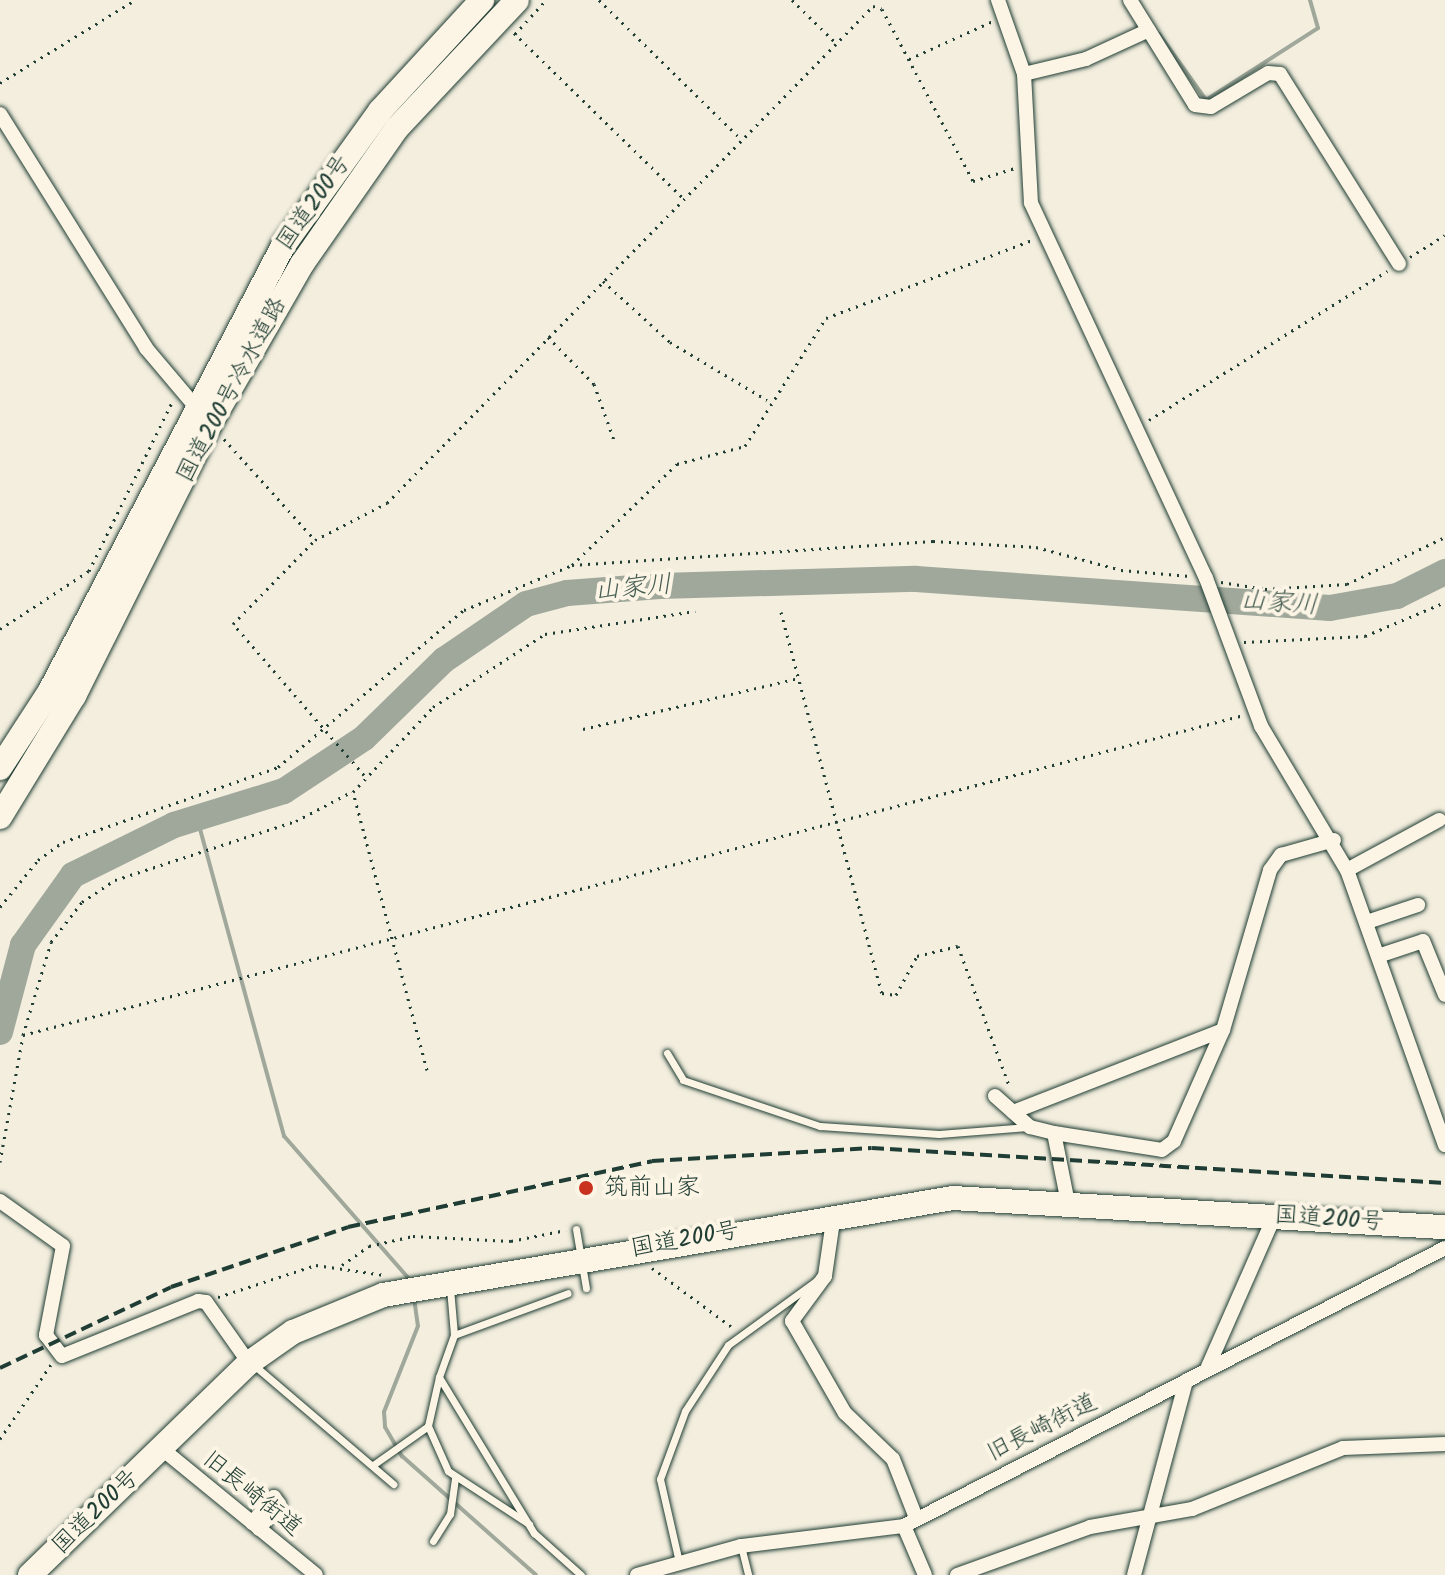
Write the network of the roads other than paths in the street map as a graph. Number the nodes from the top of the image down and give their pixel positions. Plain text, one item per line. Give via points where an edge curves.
1 (482, 0) edge
2 (517, 0) edge
3 (998, 0) edge
4 (1130, 0) edge
5 (1149, 30) junction
6 (1024, 74) junction
7 (0, 114) edge
8 (1399, 264) road end
9 (194, 406) junction
10 (0, 768) edge
11 (0, 817) edge
12 (1439, 820) dead end
13 (1334, 840) junction
14 (1347, 870) junction
15 (1418, 905) dead end
16 (1367, 922) junction
17 (1381, 955) junction
18 (1445, 995) edge
19 (1223, 1030) junction
20 (667, 1053) dead end
21 (995, 1096) dead end
22 (1013, 1112) junction
23 (1441, 1116) edge
24 (1030, 1127) junction
25 (1054, 1133) junction
26 (1445, 1145) edge
27 (0, 1201) edge
28 (1068, 1203) junction
29 (834, 1214) junction
30 (1275, 1215) junction
31 (1445, 1227) edge
32 (576, 1229) road end
33 (1445, 1248) edge
34 (581, 1258) junction
35 (825, 1276) junction
36 (449, 1281) junction
37 (586, 1288) dead end
38 (568, 1293) dead end
39 (454, 1335) junction
40 (249, 1363) junction
41 (1207, 1369) junction
42 (439, 1377) junction
43 (1186, 1381) junction
44 (428, 1426) junction
45 (1445, 1444) edge
46 (161, 1448) junction
47 (373, 1465) junction
48 (455, 1478) junction
49 (393, 1484) dead end
50 (1151, 1514) junction
51 (910, 1521) junction
52 (529, 1524) junction
53 (433, 1541) dead end
54 (741, 1546) junction
55 (679, 1563) junction
56 (30, 1575) edge
57 (316, 1575) edge
58 (581, 1575) edge
59 (637, 1575) edge
60 (748, 1575) edge
61 (925, 1575) edge
62 (957, 1575) edge
63 (1134, 1575) edge

1 - 9 highway, 国道200号 via 330,176 283,246
2 - 9 highway, 国道200号冷水道路 via 438,81
3 - 6 street
4 - 5 street
5 - 6 street via 1086,59
5 - 8 street via 1195,105 1211,107 1268,73 1280,74
6 - 13 street via 1031,203 1052,238 1206,578 1255,712
7 - 9 street
9 - 10 highway, 国道200号 via 72,650
9 - 11 highway, 国道200号冷水道路 via 74,696
12 - 14 street
13 - 14 street
13 - 19 street via 1281,855 1270,870
14 - 16 street
15 - 16 street
16 - 17 street
17 - 18 street via 1423,941
17 - 23 street
19 - 22 street
19 - 25 street via 1174,1141 1162,1150
20 - 24 lane via 683,1080 820,1126 939,1134
21 - 22 street
22 - 24 street
23 - 26 street
24 - 25 street
25 - 28 street
27 - 40 street via 63,1246 46,1335 62,1356 151,1314 206,1302
28 - 29 highway, 国道200号 via 953,1198
28 - 30 highway, 国道200号
29 - 34 highway, 国道200号
29 - 35 street
30 - 31 highway, 国道200号
30 - 41 street
32 - 34 lane
33 - 41 street, 旧長崎街道
34 - 36 highway, 国道200号
34 - 37 lane
35 - 51 street via 792,1321 845,1413 893,1459
35 - 55 lane via 721,1352 685,1411 660,1479
36 - 39 lane
36 - 40 highway, 国道200号 via 340,1309
38 - 39 lane
39 - 42 lane
40 - 46 highway, 国道200号
40 - 47 lane
41 - 43 street, 旧長崎街道
42 - 44 lane
42 - 52 lane
43 - 50 street
43 - 51 street, 旧長崎街道
44 - 47 lane
44 - 48 lane
45 - 50 street via 1360,1443 1192,1509
46 - 56 highway, 国道200号
46 - 57 street, 旧長崎街道
47 - 49 lane
48 - 52 lane
48 - 53 lane via 450,1514
50 - 62 street via 1090,1527
50 - 63 street
51 - 54 street, 旧長崎街道
51 - 61 street
52 - 58 lane
54 - 55 street, 旧長崎街道
54 - 60 lane
55 - 59 street, 旧長崎街道

